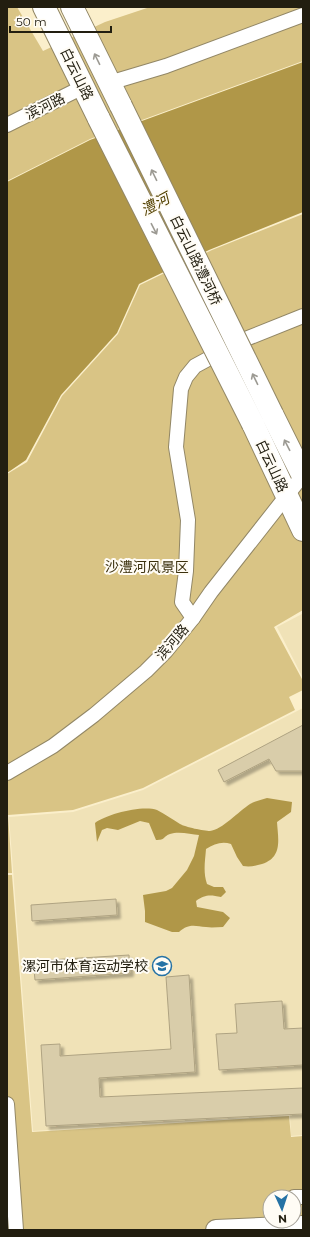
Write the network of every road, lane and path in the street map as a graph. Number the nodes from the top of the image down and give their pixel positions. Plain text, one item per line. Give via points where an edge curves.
1 (37, 7) edge
2 (44, 7) edge
3 (75, 12) edge
4 (303, 15) edge
5 (60, 39) junction
6 (109, 83) junction
7 (83, 87) junction
8 (121, 106) joint
9 (99, 119) joint
10 (7, 125) edge
11 (303, 316) edge
12 (272, 414) joint
13 (253, 424) joint
14 (303, 475) edge
15 (286, 496) junction
16 (303, 530) edge
17 (193, 618) junction
18 (7, 773) edge
19 (7, 1104) edge
20 (262, 1228) edge
21 (16, 1230) edge
22 (216, 1230) edge

1 - 5 street
2 - 5 highway, 白云山路
6 -> 3 highway, 白云山路
4 - 6 street via 166,66
5 - 7 highway, 白云山路
6 - 8 highway, 白云山路
7 - 9 highway, 白云山路
7 - 10 street, 滨河路
12 -> 8 highway, 白云山路澧河桥, bridge
9 -> 13 highway, 白云山路澧河桥, bridge
11 - 17 street via 243,340 195,366 181,389 176,448 188,520 182,602
14 -> 12 highway, 白云山路
13 - 15 highway, 白云山路
14 - 15 street, 滨河路
15 - 16 highway, 白云山路
15 - 17 street, 滨河路
17 - 18 street, 滨河路 via 146,671 94,715 53,746
19 - 21 street
20 - 22 street

